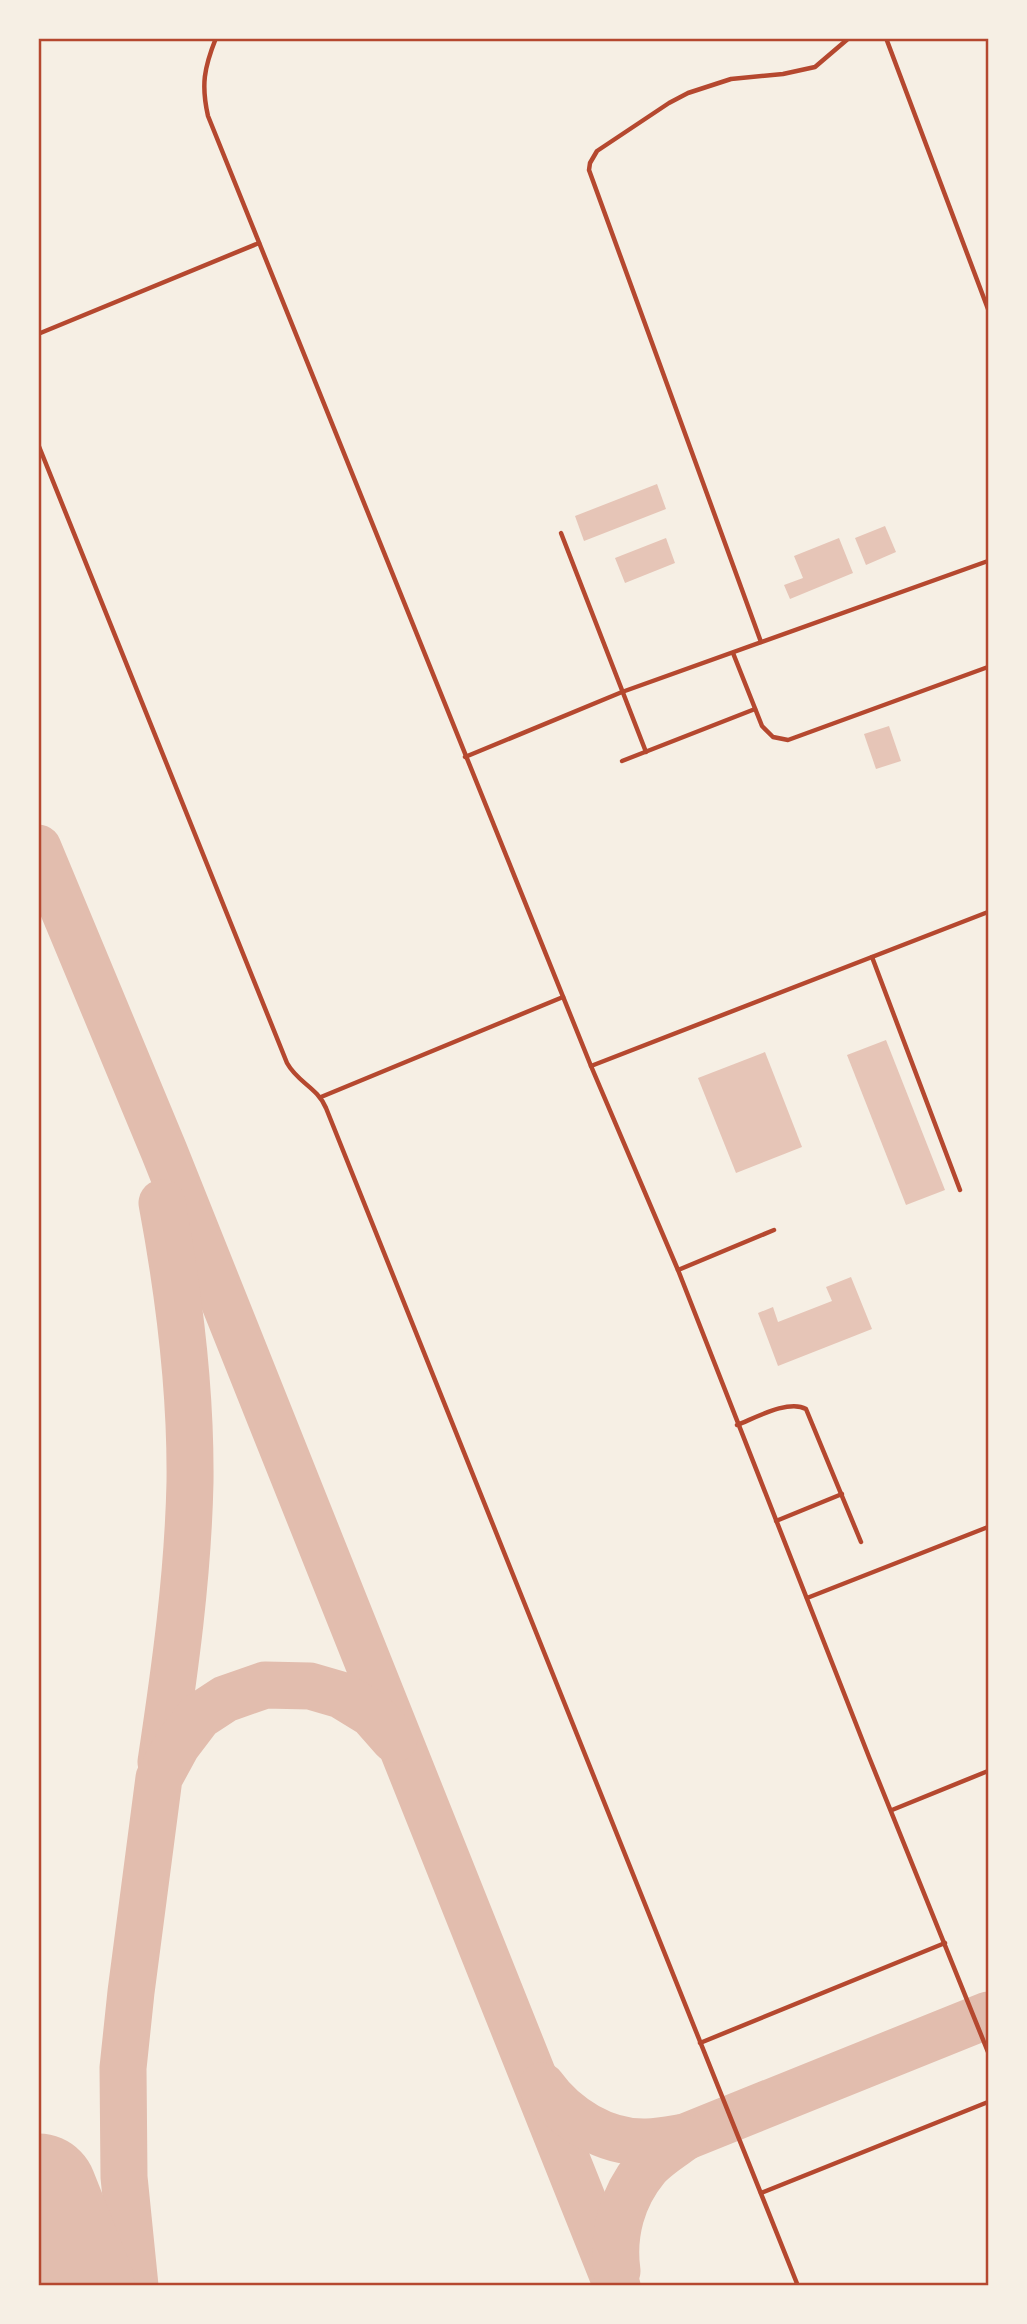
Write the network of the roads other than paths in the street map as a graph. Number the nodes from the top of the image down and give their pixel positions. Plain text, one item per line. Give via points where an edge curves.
1 (216, 38) edge
2 (849, 38) edge
3 (886, 38) edge
4 (259, 243) junction
5 (989, 309) edge
6 (38, 334) edge
7 (38, 444) edge
8 (561, 533) dead end
9 (989, 561) edge
10 (761, 642) junction
11 (733, 653) junction
12 (989, 667) edge
13 (622, 692) junction
14 (755, 709) junction
15 (646, 752) junction
16 (466, 757) junction
17 (622, 761) dead end
18 (989, 912) edge
19 (872, 957) junction
20 (563, 998) junction
21 (591, 1066) junction
22 (321, 1097) junction
23 (960, 1190) dead end
24 (774, 1230) dead end
25 (678, 1270) junction
26 (737, 1425) junction
27 (842, 1494) junction
28 (776, 1521) junction
29 (989, 1527) edge
30 (861, 1542) dead end
31 (807, 1598) junction
32 (989, 1771) edge
33 (892, 1810) junction
34 (944, 1943) junction
35 (700, 2043) junction
36 (989, 2052) edge
37 (989, 2102) edge
38 (761, 2193) junction
39 (797, 2286) edge

1 - 4 lane via 206,64 205,103
2 - 10 lane via 815,67 731,79 688,93 597,151 590,163 590,177
3 - 5 lane
4 - 6 lane
4 - 16 lane
7 - 22 lane via 287,1063 299,1080
8 - 13 lane
9 - 10 lane
10 - 11 lane
11 - 13 lane
11 - 14 lane
12 - 14 lane via 788,740 766,733
13 - 15 lane
13 - 16 lane
14 - 15 lane
15 - 17 lane
16 - 20 lane
18 - 19 lane
19 - 21 lane
19 - 23 lane
20 - 21 lane
20 - 22 lane
21 - 25 lane
22 - 35 lane
24 - 25 lane
25 - 26 lane
26 - 27 lane via 788,1406 806,1409
26 - 28 lane
27 - 28 lane
27 - 30 lane
28 - 31 lane
29 - 31 lane
31 - 33 lane
32 - 33 lane
33 - 34 lane
34 - 35 lane
34 - 36 lane
35 - 38 lane
37 - 38 lane
38 - 39 lane

